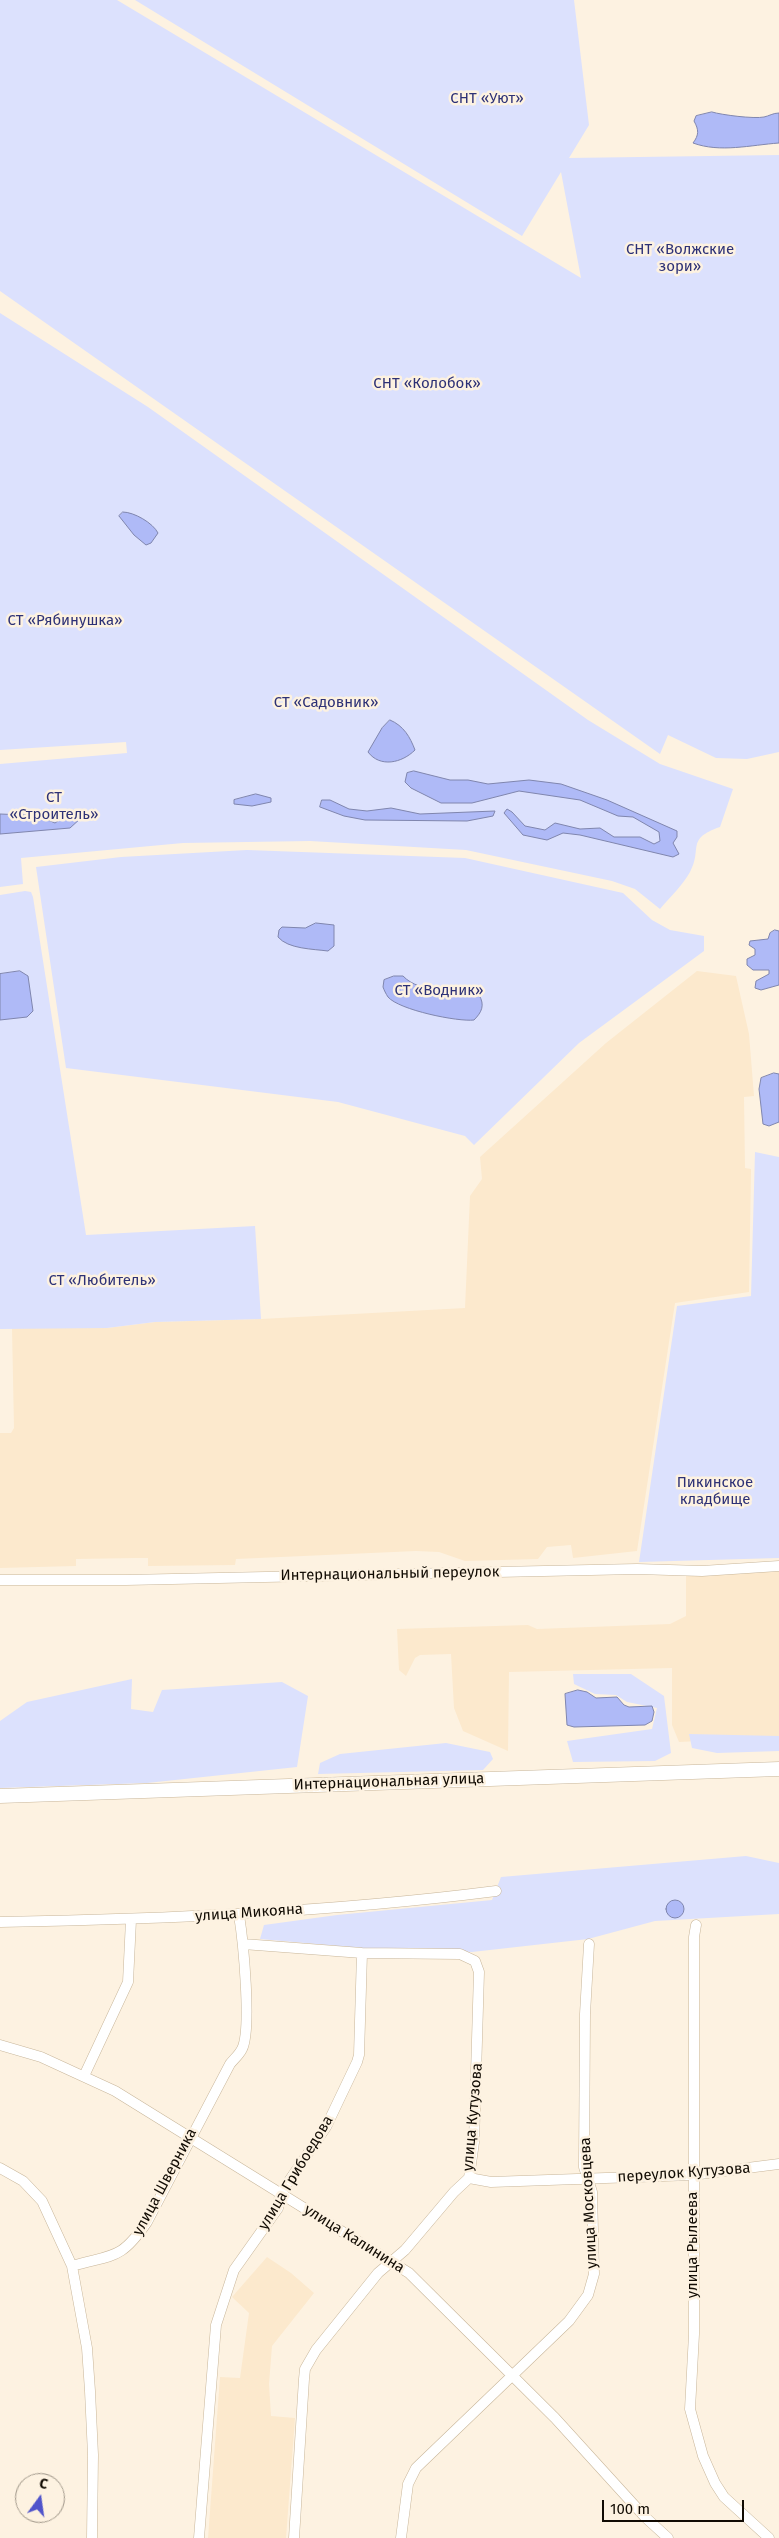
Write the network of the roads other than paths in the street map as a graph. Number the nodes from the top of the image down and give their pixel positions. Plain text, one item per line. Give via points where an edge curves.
1 (779, 1566) edge
2 (0, 1580) edge
3 (779, 1769) edge
4 (0, 1796) edge
5 (496, 1891) dead end
6 (240, 1915) junction
7 (131, 1920) junction
8 (0, 1922) edge
9 (696, 1925) dead end
10 (244, 1944) junction
11 (589, 1944) dead end
12 (362, 1953) junction
13 (0, 2045) edge
14 (84, 2076) junction
15 (189, 2138) junction
16 (779, 2164) edge
17 (0, 2168) edge
18 (692, 2175) junction
19 (469, 2178) junction
20 (587, 2179) junction
21 (280, 2194) junction
22 (392, 2262) junction
23 (72, 2266) junction
24 (513, 2375) junction
25 (92, 2538) edge
26 (199, 2538) edge
27 (294, 2538) edge
28 (401, 2538) edge
29 (668, 2538) edge
30 (770, 2538) edge

1 - 2 street, Интернациональный переулок via 702,1571 636,1569
3 - 4 main road, Интернациональная улица
5 - 6 street, улица Микояна via 394,1904
6 - 7 street, улица Микояна
6 - 10 street, улица Шверника
7 - 8 street, улица Микояна
7 - 14 street via 128,1982
9 - 18 street, улица Рылеева
10 - 12 street
10 - 15 street, улица Шверника via 244,2043
11 - 20 street, улица Московцева via 585,2014 584,2167
12 - 19 street, улица Кутузова via 460,1954 471,1957 478,1965 478,2059
12 - 21 street, улица Грибоедова via 357,2062 326,2127
13 - 14 street, улица Калинина
14 - 15 street, улица Калинина via 115,2091
15 - 21 street, улица Калинина
15 - 23 street, улица Шверника via 147,2222 131,2244 115,2256
16 - 18 street, переулок Кутузова
17 - 23 street via 23,2180 42,2201
18 - 20 street, переулок Кутузова
18 - 30 street, улица Рылеева via 693,2348 689,2396 695,2433 724,2497
19 - 20 street, переулок Кутузова via 491,2182
19 - 22 street, улица Кутузова
20 - 24 street, улица Московцева via 592,2192 594,2265 588,2295 569,2321
21 - 22 street, улица Калинина
21 - 26 street, улица Грибоедова via 278,2208 234,2270 216,2325
22 - 24 street, улица Калинина via 408,2273
22 - 27 street, улица Кутузова via 378,2273 316,2350 305,2369
23 - 25 street via 87,2348 93,2455
24 - 28 street, улица Московцева via 416,2468 408,2484
24 - 29 street, улица Калинина

